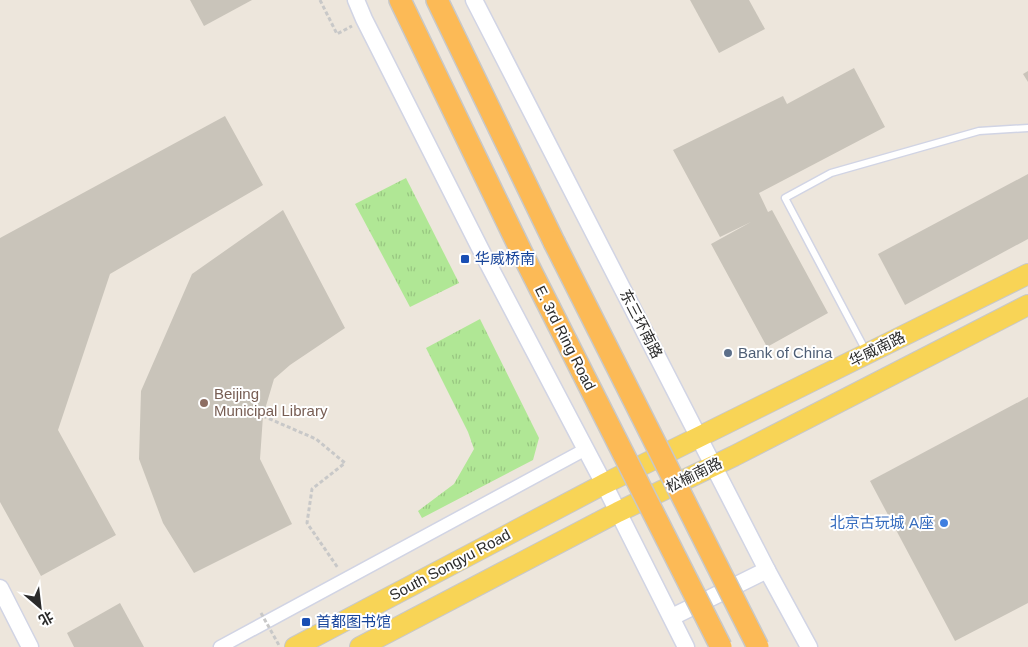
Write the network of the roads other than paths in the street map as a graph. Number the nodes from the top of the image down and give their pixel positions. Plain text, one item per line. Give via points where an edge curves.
1 (356, 0) edge
2 (400, 0) edge
3 (437, 0) edge
4 (474, 0) edge
5 (1028, 128) edge
6 (1028, 274) edge
7 (1028, 305) edge
8 (867, 354) junction
9 (699, 437) junction
10 (586, 449) junction
11 (713, 465) junction
12 (604, 484) junction
13 (618, 512) junction
14 (767, 570) junction
15 (0, 588) edge
16 (672, 618) junction
17 (30, 647) edge
18 (220, 647) edge
19 (295, 647) edge
20 (360, 647) edge
21 (686, 647) edge
22 (721, 647) edge
23 (758, 647) edge
24 (809, 647) edge

1 - 10 street via 466,221
2 - 22 highway, E. 3rd Ring Road, bridge via 523,255
3 - 23 highway, bridge via 554,242
4 - 9 street, 东三环南路
5 - 8 lane via 979,131 831,173 785,198
6 - 8 main road, 华威南路
7 - 11 main road, 松榆南路
8 - 9 main road, 华威南路
9 - 11 street, 东三环南路
9 - 12 main road, 华威南路
10 - 12 street
10 - 18 street
11 - 13 main road, 松榆南路
11 - 14 street, 东三环南路
12 - 13 street
12 - 19 main road, South Songyu Road
13 - 16 street
13 - 20 main road, 松榆南路
14 - 16 street
14 - 24 street, 东三环南路
15 - 17 street
16 - 21 street

